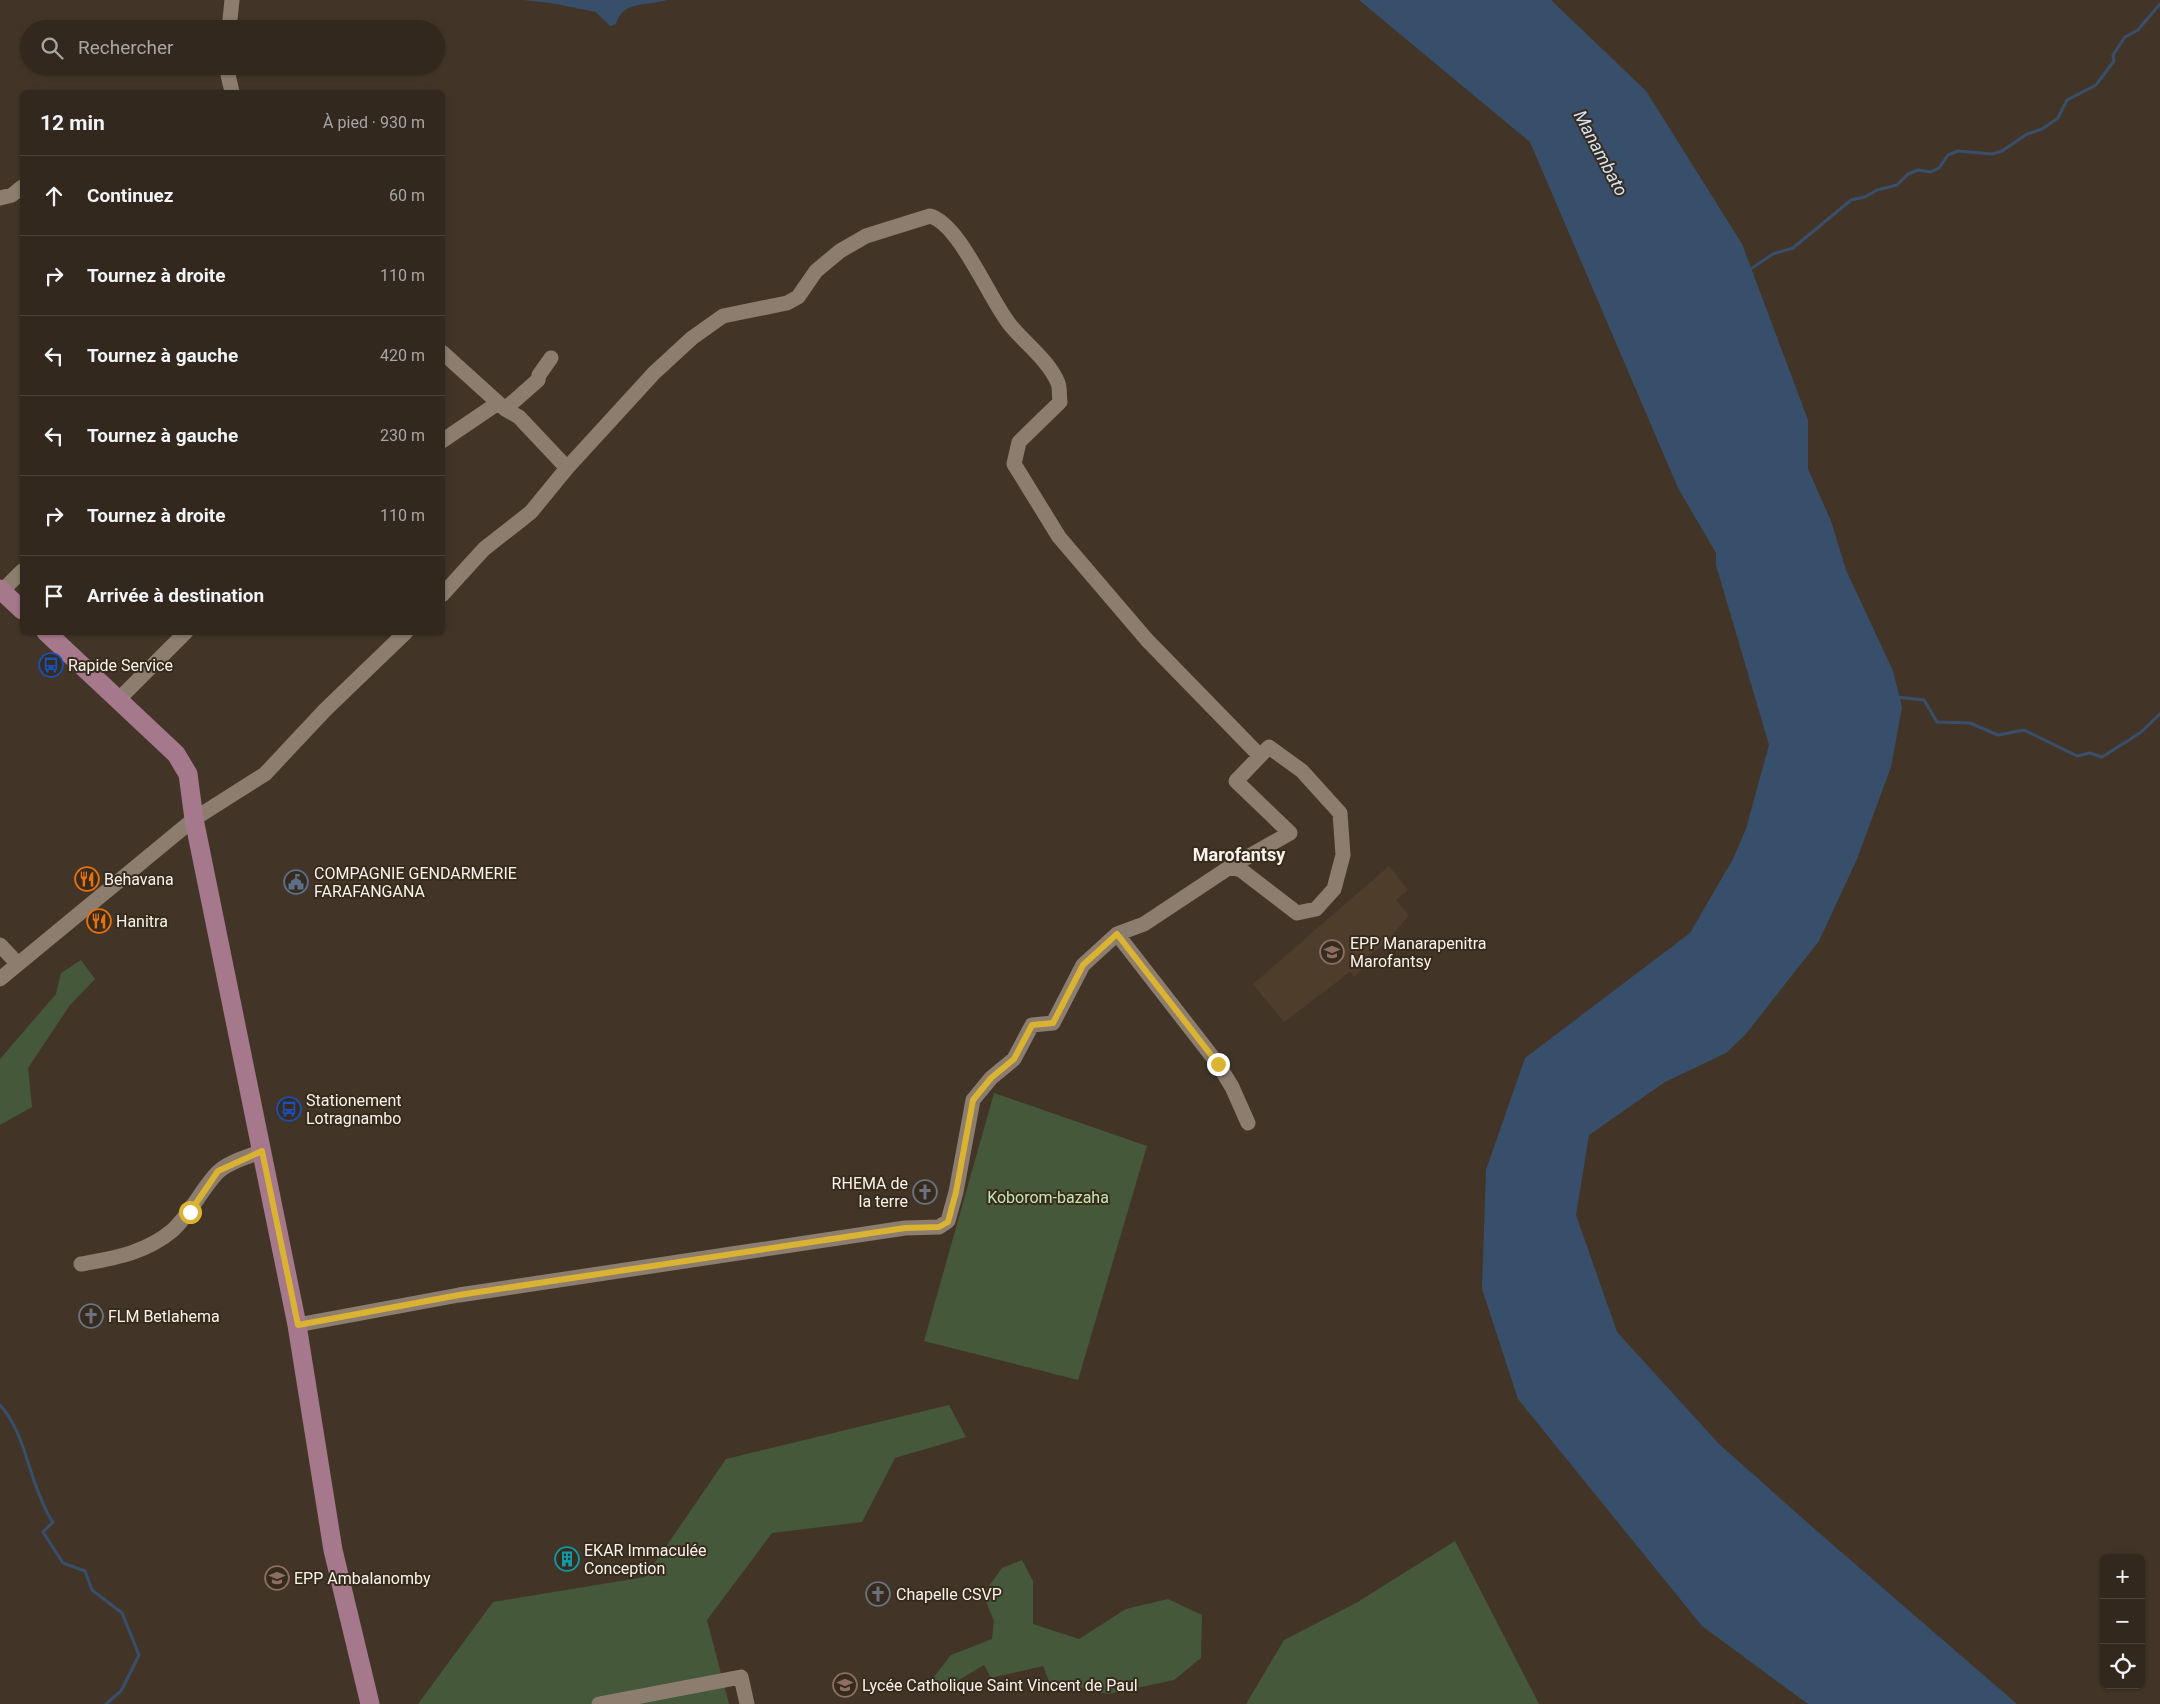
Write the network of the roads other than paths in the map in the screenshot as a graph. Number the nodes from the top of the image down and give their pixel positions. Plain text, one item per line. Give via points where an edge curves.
1 (232, 0) edge
2 (230, 20) edge
3 (228, 75) edge
4 (232, 90) edge
5 (20, 188) edge
6 (0, 198) edge
7 (445, 355) edge
8 (551, 358) dead end
9 (502, 406) junction
10 (445, 439) edge
11 (567, 468) junction
12 (20, 573) edge
13 (1, 591) edge
14 (445, 592) edge
15 (20, 608) edge
16 (49, 635) edge
17 (183, 635) edge
18 (403, 635) edge
19 (118, 700) junction
20 (1260, 756) junction
21 (194, 819) junction
22 (1230, 867) junction
23 (1117, 934) junction
24 (0, 946) edge
25 (17, 963) junction
26 (0, 979) edge
27 (1248, 1123) dead end
28 (262, 1151) junction
29 (81, 1264) dead end
30 (298, 1325) junction
31 (370, 1704) edge
32 (598, 1704) edge
33 (748, 1704) edge

1 - 2 street
3 - 4 street
5 - 6 street via 12,196
7 - 9 street
8 - 9 street via 538,380
9 - 10 street
9 - 11 street via 519,417
11 - 14 street via 531,512 484,549
11 - 20 street via 654,373 692,338 723,316 787,303 798,297 816,271 840,251 866,236 930,216 939,218 960,242 1010,324 1047,365 1058,383 1060,402 1019,442 1014,464 1059,538 1147,640
12 - 13 street
13 - 15 main road
16 - 19 main road
17 - 19 street
18 - 21 street via 324,710 265,774
19 - 21 main road via 176,754 188,774
20 - 22 street via 1236,781 1290,834
20 - 22 street via 1270,747 1302,771 1340,812 1343,854 1334,889 1316,909 1297,913 1241,870
21 - 25 street
21 - 28 main road
22 - 23 street via 1144,924
23 - 27 street via 1218,1064
23 - 30 street via 1083,965 1053,1023 1032,1025 1014,1059 991,1078 973,1100 948,1222 939,1227 905,1228 478,1292
24 - 25 street
25 - 26 street
28 - 29 street via 218,1171 190,1212 154,1243 126,1256
28 - 30 main road
30 - 31 main road via 333,1550
32 - 33 street via 742,1677

